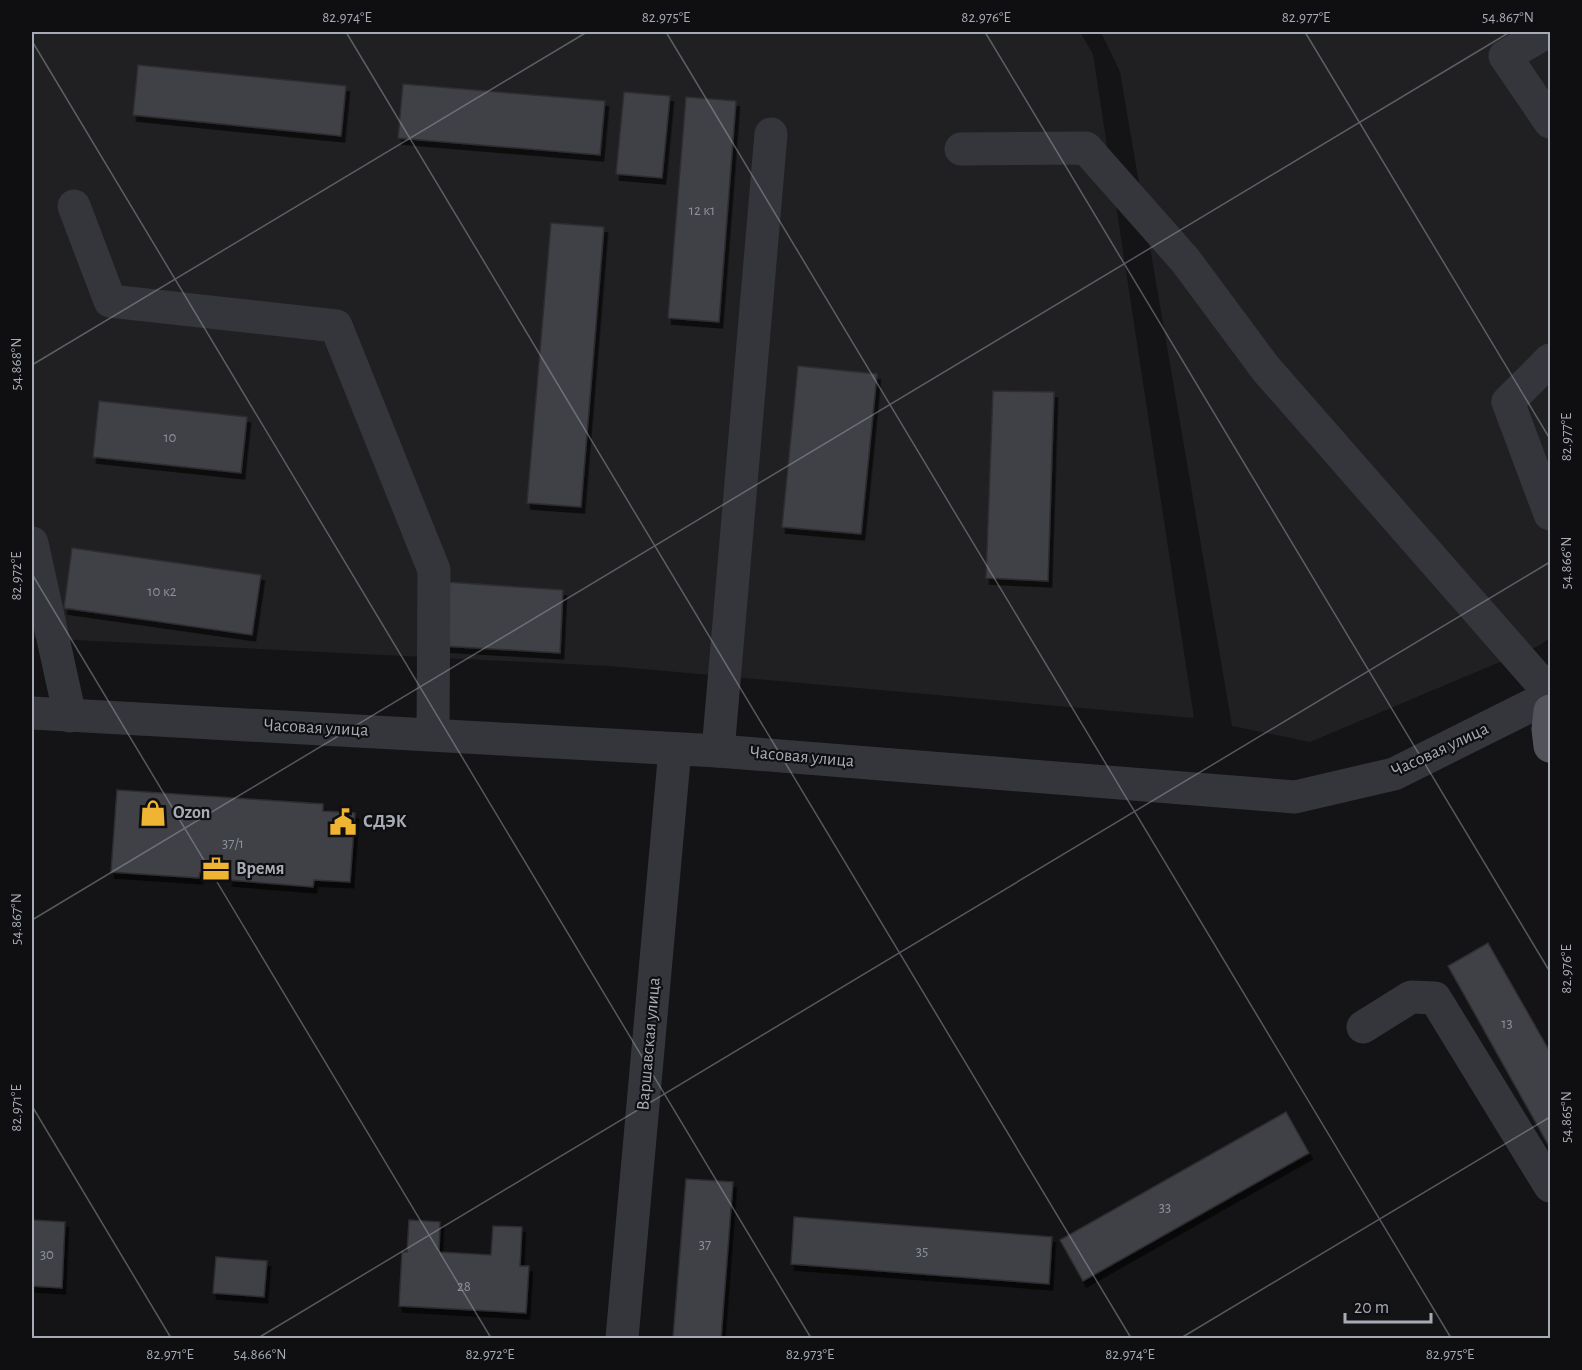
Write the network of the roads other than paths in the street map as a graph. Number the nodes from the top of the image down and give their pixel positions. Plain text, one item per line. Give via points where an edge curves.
1 (1547, 32) edge
2 (1551, 122) edge
3 (771, 134) dead end
4 (961, 149) dead end
5 (74, 206) dead end
6 (1551, 360) edge
7 (1551, 514) edge
8 (32, 543) edge
9 (1551, 695) edge
10 (1551, 711) edge
11 (32, 713) edge
12 (70, 716) junction
13 (433, 734) junction
14 (1551, 746) edge
15 (675, 749) junction
16 (718, 751) junction
17 (1363, 1027) dead end
18 (1551, 1186) edge
19 (622, 1338) edge

1 - 2 street via 1505,56
3 - 16 street
4 - 9 street via 1086,148 1185,260 1266,369
5 - 13 street via 110,301 336,326 434,570
6 - 7 street via 1508,402
8 - 12 street
9 - 16 street, Часовая улица via 1394,774 1296,797
10 - 14 main road
11 - 12 street, Часовая улица
12 - 13 street, Часовая улица
13 - 15 street, Часовая улица
15 - 16 street, Часовая улица
15 - 19 street, Варшавская улица
17 - 18 street via 1412,997 1435,998

